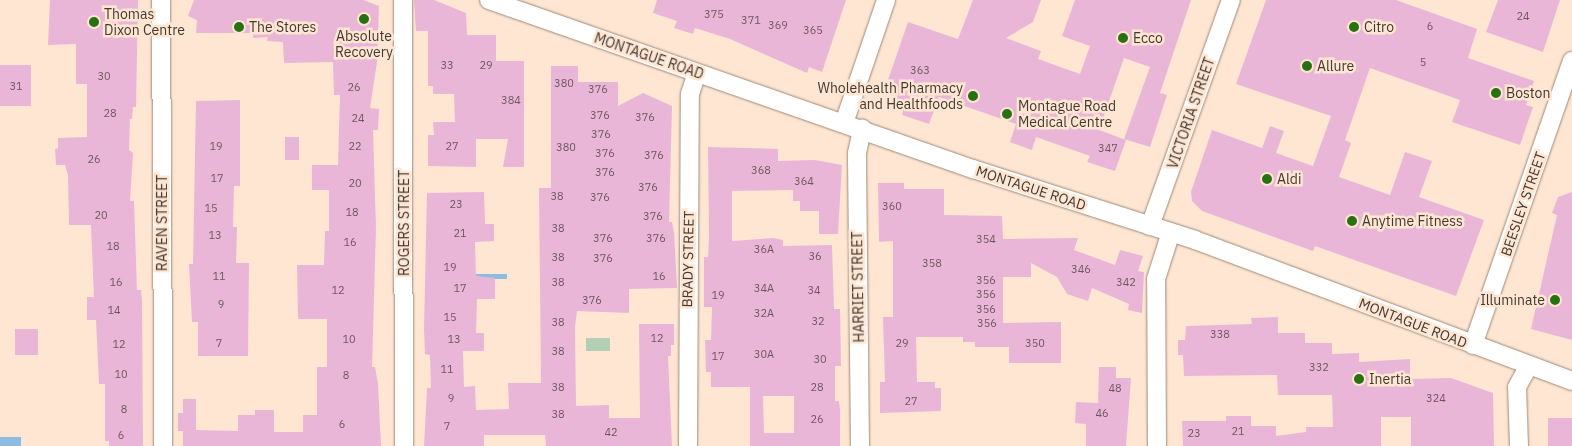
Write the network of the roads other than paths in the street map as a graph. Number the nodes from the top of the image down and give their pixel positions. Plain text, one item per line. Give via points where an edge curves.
1 (161, 0) edge
2 (403, 0) edge
3 (490, 0) edge
4 (886, 0) edge
5 (1231, 0) edge
6 (1572, 61) edge
7 (697, 72) junction
8 (844, 123) junction
9 (862, 129) junction
10 (1150, 226) junction
11 (1172, 232) junction
12 (1473, 345) junction
13 (1529, 365) junction
14 (1572, 381) edge
15 (163, 446) edge
16 (404, 446) edge
17 (688, 446) edge
18 (860, 446) edge
19 (1157, 446) edge
20 (1519, 446) edge

1 - 15 street, RAVEN STREET
2 - 16 street, ROGERS STREET
3 - 7 street, MONTAGUE ROAD
4 - 8 street
5 - 10 street, VICTORIA STREET
6 - 12 street, BEESLEY STREET
7 - 8 street, MONTAGUE ROAD
7 - 17 street, BRADY STREET via 690,94
8 - 9 street, MONTAGUE ROAD
9 - 10 street, MONTAGUE ROAD
9 - 18 street, HARRIET STREET via 857,153
10 - 11 street, MONTAGUE ROAD
11 - 12 street, MONTAGUE ROAD
11 - 19 street via 1156,279
12 - 13 street, MONTAGUE ROAD
13 - 14 street, MONTAGUE ROAD
13 - 20 street via 1517,387

